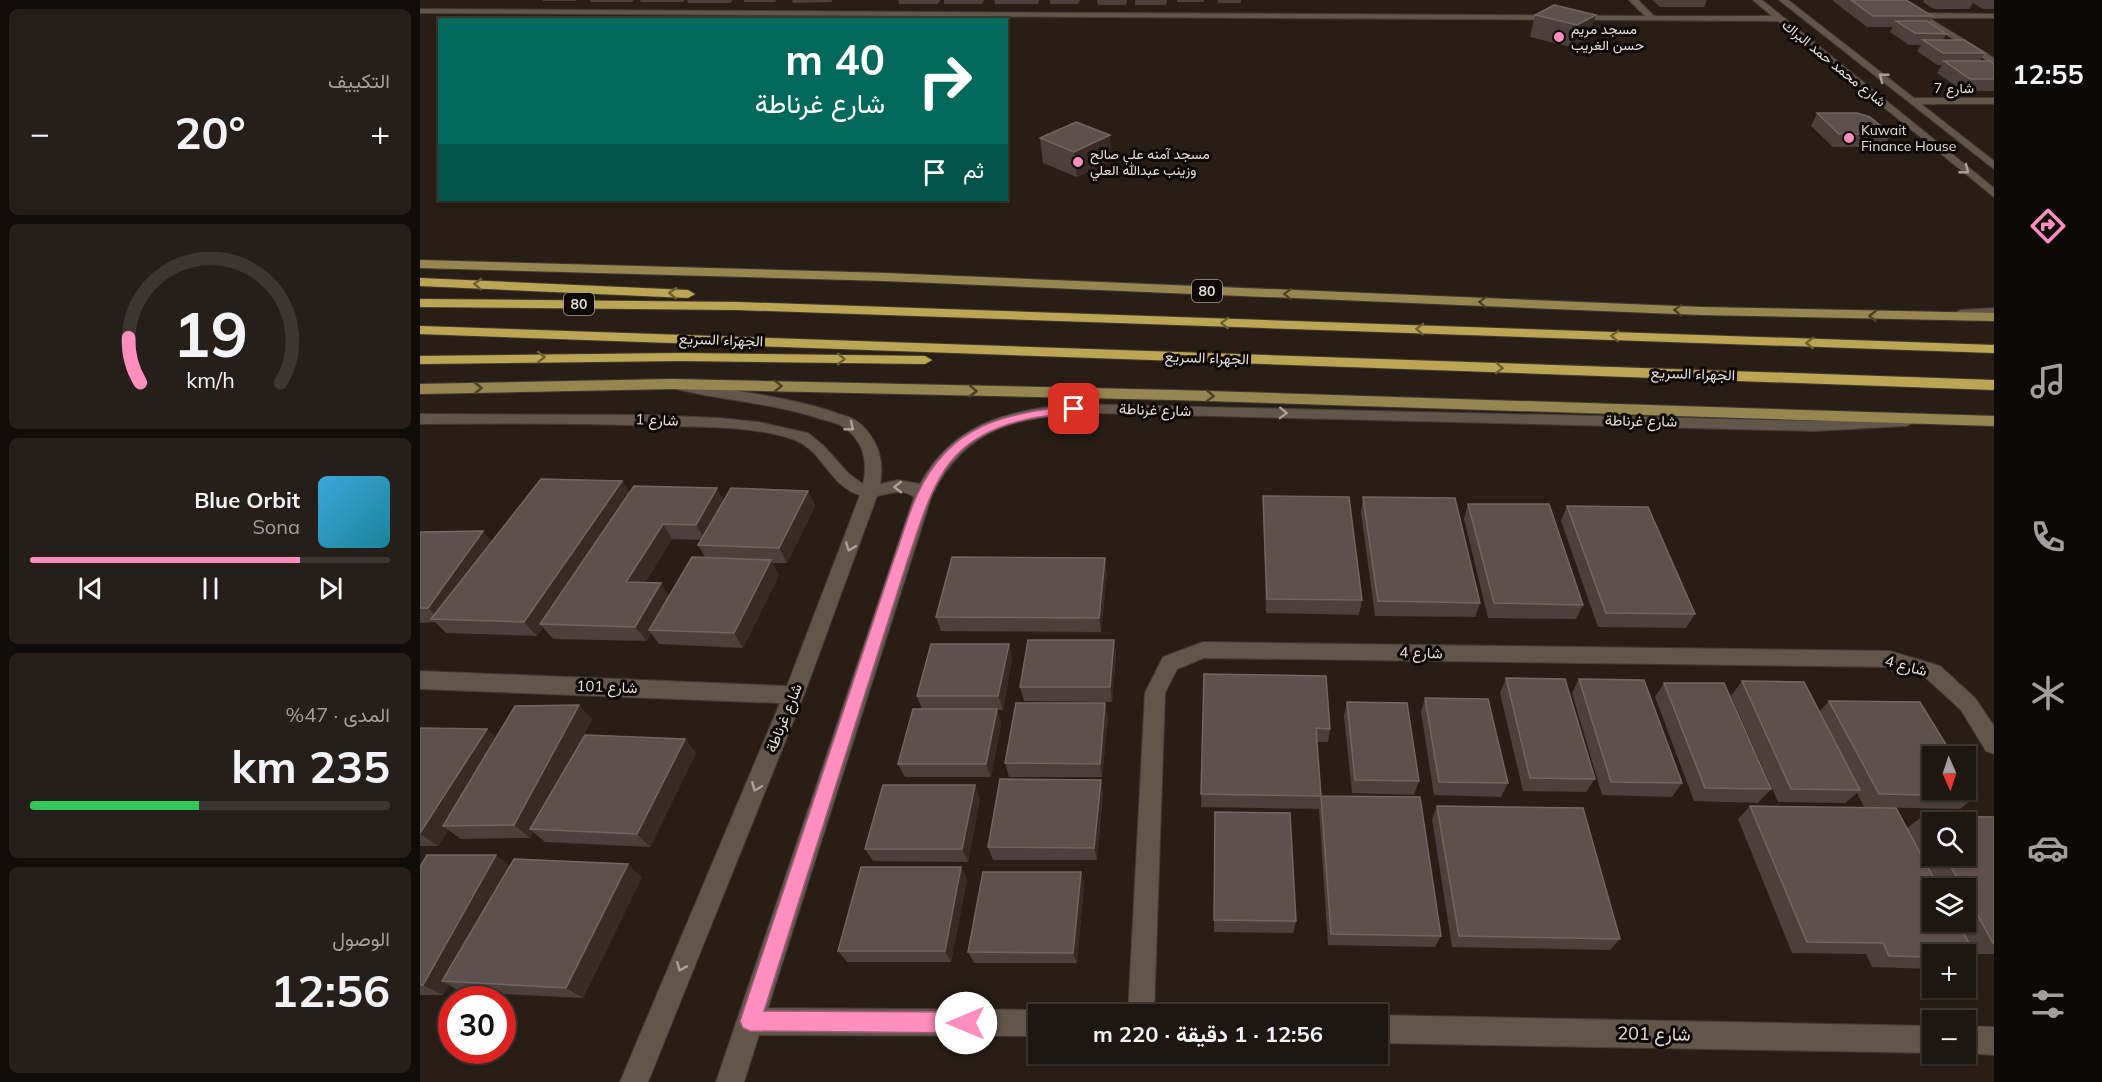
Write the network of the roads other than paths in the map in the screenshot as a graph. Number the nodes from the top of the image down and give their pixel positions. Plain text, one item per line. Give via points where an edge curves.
1 (1633, 0) edge
2 (1757, 0) edge
3 (1783, 0) edge
4 (1896, 0) edge
5 (420, 11) edge
6 (1920, 15) junction
7 (1994, 16) edge
8 (1652, 18) junction
9 (1780, 19) junction
10 (1982, 54) junction
11 (1994, 54) edge
12 (1994, 62) edge
13 (1913, 101) junction
14 (1994, 102) edge
15 (1938, 148) junction
16 (1971, 149) junction
17 (1994, 166) edge
18 (1994, 194) edge
19 (420, 264) edge
20 (420, 282) edge
21 (420, 303) edge
22 (793, 308) junction
23 (1994, 312) edge
24 (1900, 316) junction
25 (1994, 317) edge
26 (420, 330) edge
27 (1994, 337) edge
28 (1933, 347) junction
29 (1994, 349) edge
30 (420, 360) edge
31 (1356, 364) junction
32 (1852, 379) junction
33 (672, 384) junction
34 (1994, 385) edge
35 (420, 389) edge
36 (1994, 395) edge
37 (420, 418) edge
38 (1930, 419) junction
39 (1994, 421) edge
40 (870, 492) junction
41 (923, 495) junction
42 (420, 680) edge
43 (794, 695) junction
44 (1994, 744) edge
45 (1141, 1004) edge
46 (750, 1021) junction
47 (1028, 1023) edge
48 (1388, 1029) edge
49 (1922, 1040) edge
50 (1976, 1040) edge
51 (1994, 1041) edge
52 (634, 1082) edge
53 (730, 1082) edge

1 - 8 street
2 - 9 street, شارع محمد حمد البراك
13 -> 3 street, شارع محمد حمد البراك
4 - 6 street
5 - 8 street via 866,10
6 - 7 street
6 - 10 street
8 - 9 street
9 - 15 street, شارع محمد حمد البراك
10 - 11 street
10 - 12 street
13 - 14 street, شارع 7
13 - 16 street, شارع محمد حمد البراك
15 - 16 street via 1961,154 1970,153
15 -> 18 street, شارع محمد حمد البراك
16 - 17 street, شارع محمد حمد البراك
24 -> 19 main road, 80
22 -> 20 highway via 685,293
21 - 22 highway, 80
28 -> 22 highway, 80
23 - 24 street
24 - 25 main road, 80
26 - 31 highway, الجهراء السريع / 80
27 - 28 highway
28 - 29 highway, 80
30 -> 31 highway via 680,357
31 -> 32 highway, الجهراء السريع / 80
32 - 34 highway, الجهراء السريع / 80
32 - 36 highway
35 -> 33 main road
33 -> 38 main road
33 -> 40 street, شارع غرناطة via 782,403 849,423 866,441 874,459 876,468
37 - 40 street, شارع 1 via 641,420 769,429 802,437 849,484
38 - 39 main road
41 -> 38 street, شارع غرناطة via 936,470 965,440 1002,423 1058,409 1815,426
41 -> 40 street via 905,486
40 -> 43 street, شارع غرناطة
41 - 46 street, شارع غرناطة
42 - 43 street, شارع 101
43 -> 52 street, شارع غرناطة
44 - 45 street, شارع 4 via 1968,704 1933,672 1890,659 1203,650 1170,663 1155,693
46 - 47 street
46 - 53 street, شارع غرناطة
48 - 49 street, شارع 201
50 - 51 street

